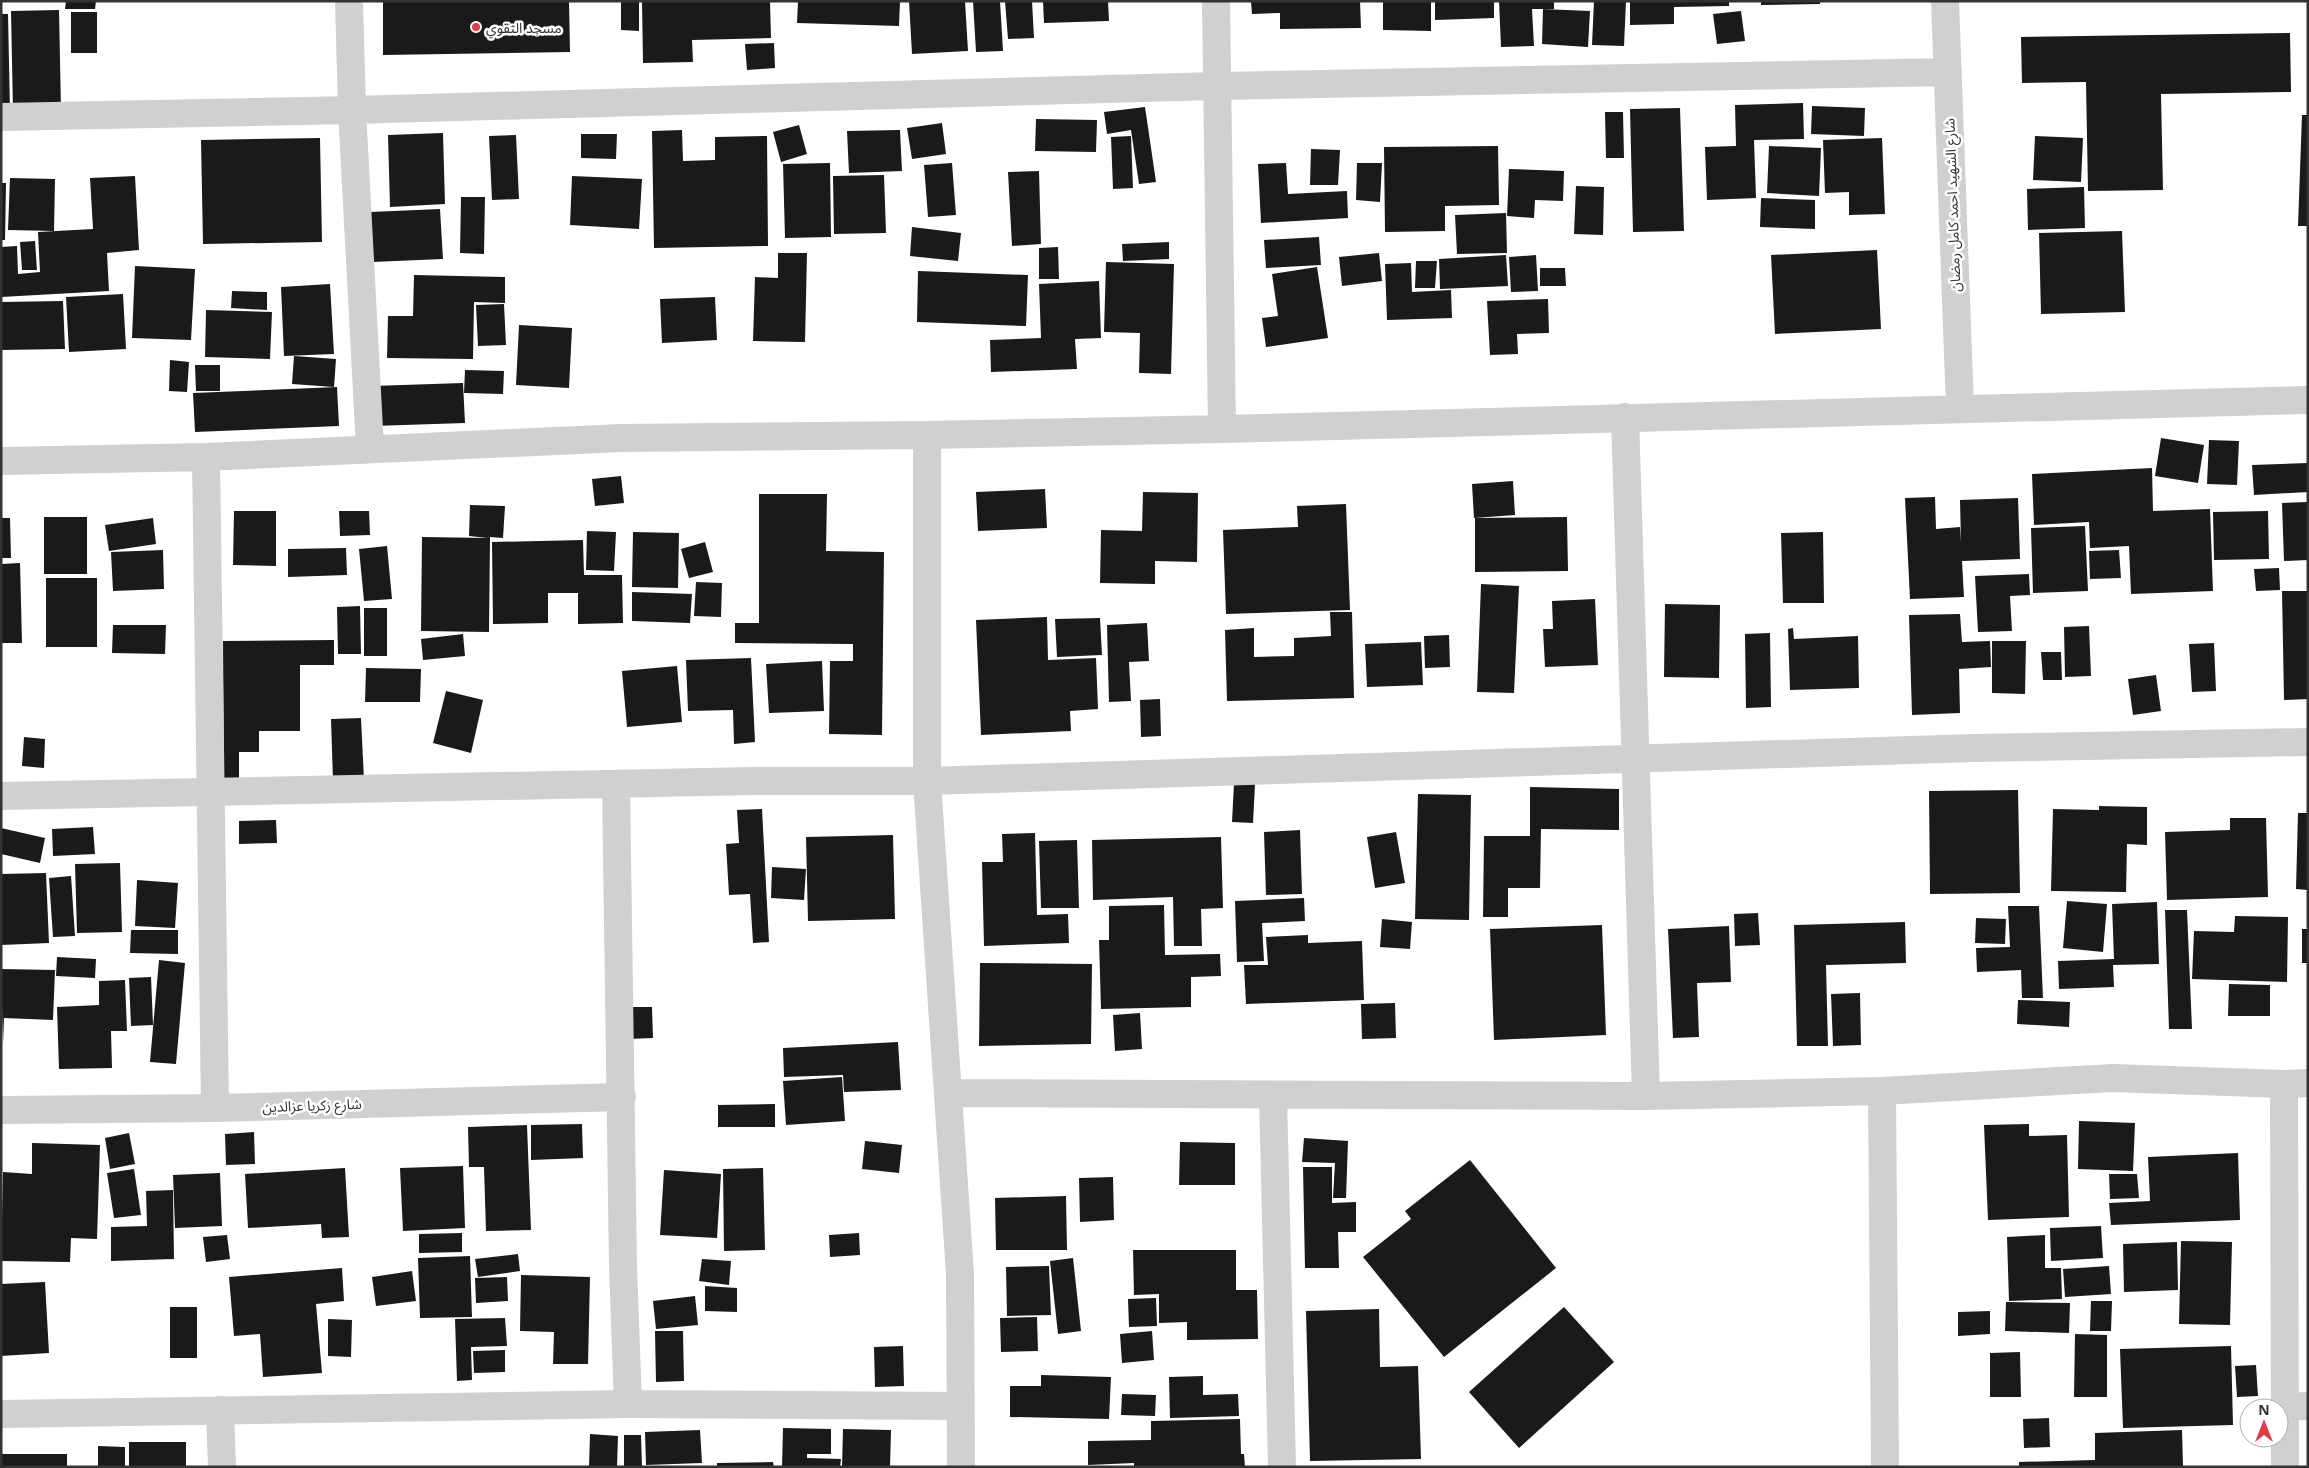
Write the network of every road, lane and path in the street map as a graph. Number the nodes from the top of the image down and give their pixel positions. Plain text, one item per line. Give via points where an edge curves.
1 (349, 1) edge
2 (1216, 1) edge
3 (1945, 1) edge
4 (1948, 72) junction
5 (1217, 86) junction
6 (352, 110) junction
7 (1, 117) edge
8 (2308, 400) edge
9 (1960, 408) junction
10 (1625, 417) junction
11 (1222, 429) junction
12 (927, 435) junction
13 (370, 448) junction
14 (206, 456) junction
15 (1, 461) edge
16 (2308, 742) edge
17 (1635, 758) junction
18 (927, 781) junction
19 (616, 786) junction
20 (209, 792) junction
21 (1, 796) edge
22 (2296, 1084) edge
23 (1882, 1091) junction
24 (948, 1093) junction
25 (1273, 1095) junction
26 (1646, 1096) junction
27 (622, 1097) junction
28 (215, 1108) junction
29 (1, 1110) edge
30 (628, 1404) junction
31 (960, 1406) junction
32 (2296, 1406) edge
33 (220, 1410) junction
34 (1, 1414) edge
35 (222, 1467) edge
36 (961, 1467) edge
37 (1282, 1467) edge
38 (1885, 1467) edge
39 (2285, 1467) edge

1 - 6 street
2 - 5 street
3 - 4 street, شارع الشهيد احمد كامل رمضان
4 - 5 street
4 - 9 street, شارع الشهيد احمد كامل رمضان
5 - 6 street
5 - 11 street
6 - 7 street
6 - 13 street
8 - 9 street
9 - 10 street
10 - 11 street
10 - 17 street
11 - 12 street
12 - 13 street via 621,438
12 - 18 street
13 - 14 street
14 - 15 street
14 - 20 street
16 - 17 street
17 - 18 street
17 - 26 street
18 - 19 street via 754,781
18 - 24 street
19 - 20 street
19 - 27 street
20 - 21 street
20 - 28 street
22 - 23 street via 2113,1078
22 - 32 street
23 - 26 street
23 - 38 street
24 - 25 street
24 - 31 street via 960,1274
25 - 26 street
25 - 37 street
27 - 28 street, شارع زكريا عزالدين
27 - 30 street
28 - 29 street, شارع زكريا عزالدين
30 - 31 street
30 - 33 street
31 - 36 street
32 - 39 street
33 - 34 street
33 - 35 street

